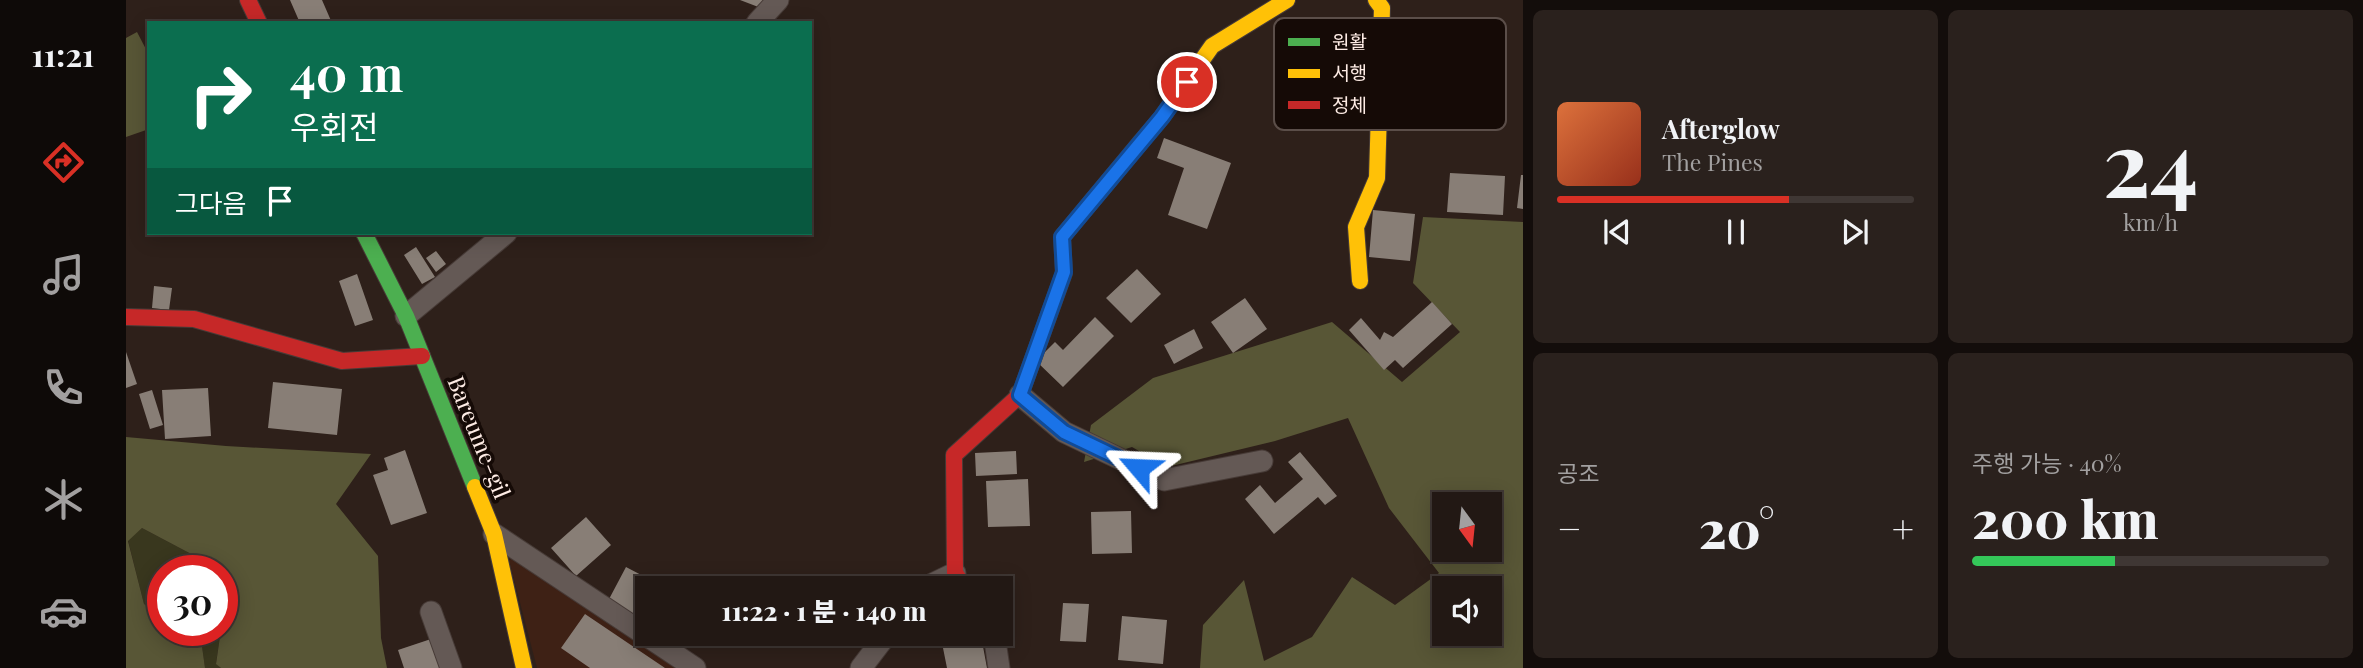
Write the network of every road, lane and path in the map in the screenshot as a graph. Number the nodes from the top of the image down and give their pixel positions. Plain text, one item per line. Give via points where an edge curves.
1 (248, 0) edge
2 (778, 0) edge
3 (1287, 0) edge
4 (1377, 0) edge
5 (1382, 18) edge
6 (258, 21) edge
7 (759, 21) edge
8 (1378, 130) edge
9 (365, 235) edge
10 (504, 235) edge
11 (1360, 281) dead end
12 (406, 316) junction
13 (126, 317) edge
14 (422, 356) junction
15 (1020, 395) junction
16 (1262, 461) dead end
17 (494, 534) junction
18 (960, 576) edge
19 (431, 612) dead end
20 (878, 646) edge
21 (996, 646) edge
22 (451, 668) edge
23 (524, 668) edge
24 (695, 668) edge
25 (861, 668) edge
26 (999, 668) edge

1 - 6 street
2 - 7 street
3 - 15 street via 1212,46 1162,117 1062,237 1064,272
4 - 5 street
8 - 11 street via 1377,178 1356,227
9 - 12 street, Bareume-gil
10 - 12 street
12 - 14 street, Bareume-gil
13 - 14 street via 194,319 342,361
14 - 17 street, Bareume-gil
15 - 16 street via 1064,432 1164,480
15 - 18 street via 954,455
17 - 23 street, Bareume-gil
17 - 24 street
19 - 22 street
20 - 25 street
21 - 26 street

